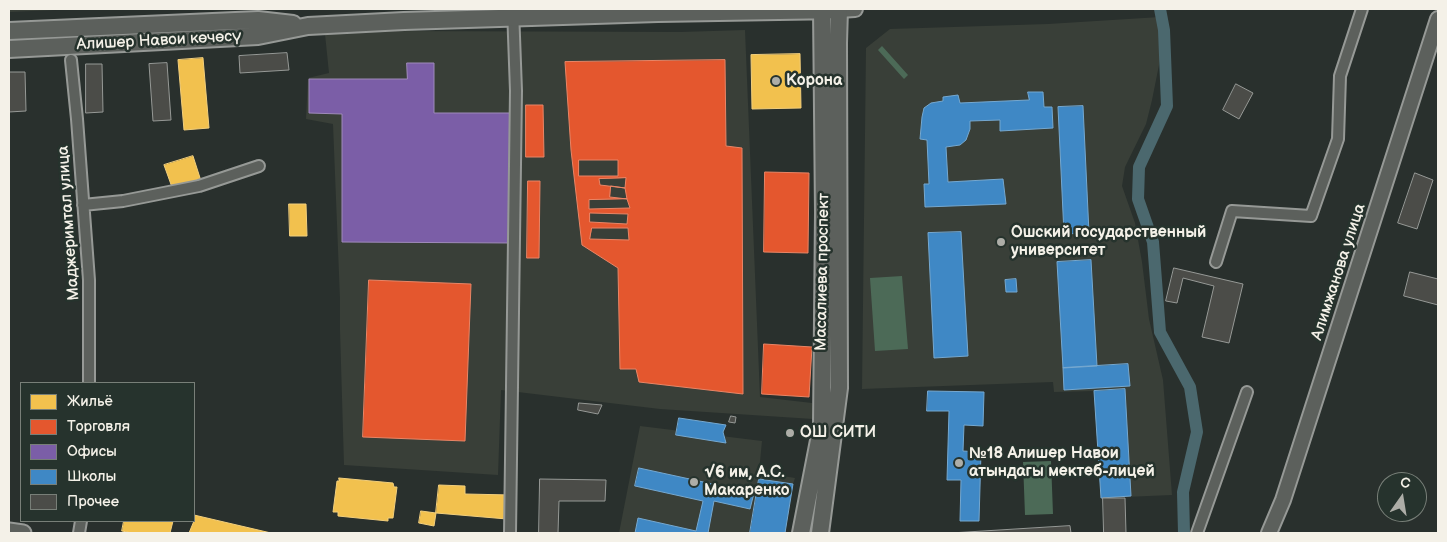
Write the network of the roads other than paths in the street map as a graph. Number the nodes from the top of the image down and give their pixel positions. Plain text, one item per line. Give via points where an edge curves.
1 (822, 9) edge
2 (844, 9) edge
3 (1362, 9) edge
4 (570, 12) edge
5 (513, 13) edge
6 (1438, 19) edge
7 (308, 26) junction
8 (9, 31) edge
9 (9, 49) edge
10 (71, 60) dead end
11 (259, 166) dead end
12 (83, 205) junction
13 (1216, 262) dead end
14 (89, 382) edge
15 (1247, 392) dead end
16 (9, 531) edge
17 (23, 533) edge
18 (510, 533) edge
19 (801, 533) edge
20 (820, 533) edge
21 (1197, 533) edge
22 (1269, 533) edge

1 - 2 main road, Алишер Навои көчөсү
1 - 4 main road, Алишер Навои көчөсү
1 - 19 main road, Масалиева проспект via 822,425
2 - 20 main road, Масалиева проспект via 838,43 840,388
3 - 13 street via 1340,76 1338,139 1311,216 1232,211
4 - 5 main road, Алишер Навои көчөсү
5 - 7 main road, Алишер Навои көчөсү
5 - 18 street via 516,100
6 - 22 street, Алимжанова улица via 1283,500
7 - 8 main road, Алишер Навои көчөсү via 258,20
7 - 9 main road, Алишер Навои көчөсү via 258,36
10 - 12 street, Маджеримтал улица
11 - 12 street via 199,186 123,201
12 - 14 street, Маджеримтал улица via 89,280
15 - 21 street
16 - 17 main road

